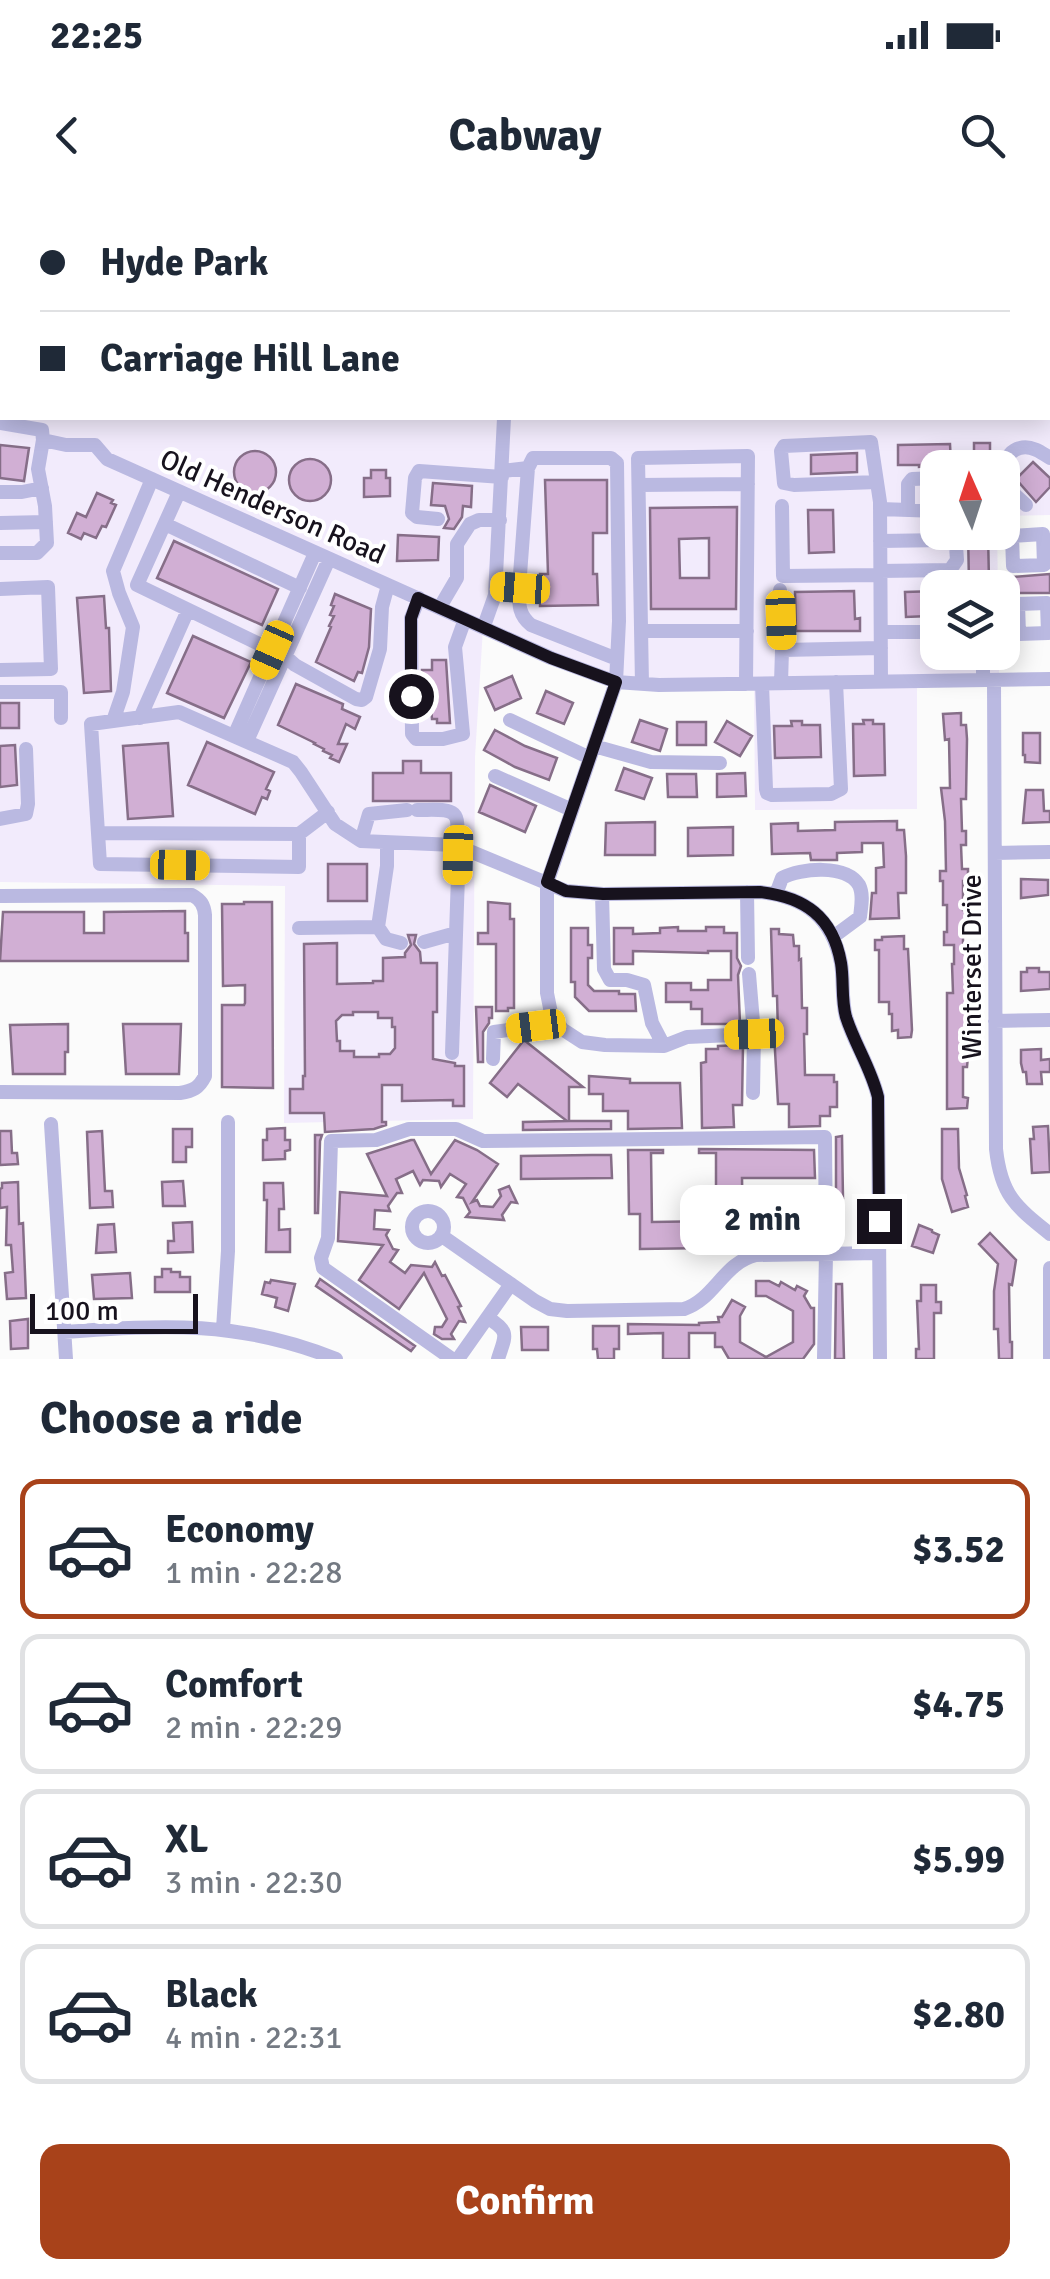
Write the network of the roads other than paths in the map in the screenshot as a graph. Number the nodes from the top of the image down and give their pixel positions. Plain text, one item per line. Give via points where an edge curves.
1 (504, 420) edge
2 (0, 423) edge
3 (43, 429) edge
4 (1050, 458) edge
5 (528, 468) junction
6 (502, 474) junction
7 (152, 479) junction
8 (920, 479) edge
9 (877, 482) junction
10 (638, 484) junction
11 (748, 484) junction
12 (42, 488) junction
13 (0, 492) edge
14 (179, 492) junction
15 (782, 506) dead end
16 (880, 506) junction
17 (1026, 506) dead end
18 (908, 510) junction
19 (920, 510) edge
20 (438, 519) dead end
21 (500, 520) junction
22 (46, 522) junction
23 (0, 523) edge
24 (164, 524) junction
25 (880, 541) junction
26 (0, 553) edge
27 (322, 556) junction
28 (880, 573) junction
29 (388, 584) junction
30 (496, 586) junction
31 (300, 588) junction
32 (520, 588) junction
33 (0, 589) edge
34 (780, 590) dead end
35 (418, 598) junction
36 (440, 608) junction
37 (188, 610) junction
38 (466, 619) junction
39 (484, 626) junction
40 (641, 631) junction
41 (747, 631) junction
42 (920, 635) edge
43 (881, 640) junction
44 (782, 650) junction
45 (279, 653) junction
46 (617, 660) junction
47 (0, 670) edge
48 (986, 670) edge
49 (1050, 679) edge
50 (989, 680) junction
51 (881, 681) junction
52 (616, 682) junction
53 (836, 682) junction
54 (782, 683) junction
55 (642, 684) junction
56 (754, 684) junction
57 (0, 692) edge
58 (62, 718) dead end
59 (140, 718) junction
60 (510, 720) dead end
61 (113, 721) junction
62 (236, 737) junction
63 (26, 749) dead end
64 (592, 752) junction
65 (720, 763) dead end
66 (495, 776) dead end
67 (572, 810) junction
68 (328, 812) junction
69 (0, 819) edge
70 (98, 833) junction
71 (299, 834) junction
72 (361, 841) junction
73 (387, 843) junction
74 (457, 846) junction
75 (1050, 852) edge
76 (995, 853) junction
77 (547, 882) junction
78 (747, 892) junction
79 (602, 894) junction
80 (776, 894) junction
81 (1, 896) edge
82 (378, 927) junction
83 (300, 928) dead end
84 (456, 933) junction
85 (833, 936) junction
86 (424, 942) dead end
87 (401, 943) dead end
88 (1050, 1020) edge
89 (996, 1021) junction
90 (559, 1024) junction
91 (754, 1034) junction
92 (664, 1046) junction
93 (452, 1053) dead end
94 (493, 1059) dead end
95 (0, 1092) edge
96 (754, 1094) dead end
97 (228, 1122) dead end
98 (50, 1124) dead end
99 (826, 1206) junction
100 (1050, 1234) edge
101 (442, 1236) dead end
102 (879, 1253) junction
103 (826, 1254) junction
104 (773, 1255) junction
105 (1050, 1268) edge
106 (511, 1284) junction
107 (488, 1318) junction
108 (222, 1329) junction
109 (64, 1332) junction
110 (66, 1359) edge
111 (336, 1359) edge
112 (455, 1359) edge
113 (498, 1359) edge
114 (824, 1359) edge
115 (880, 1359) edge
116 (1050, 1359) edge

1 - 6 street
2 - 3 street, Old Henderson Road
3 - 7 street, Old Henderson Road via 66,445 95,444 108,460
3 - 12 street
4 - 17 street via 1036,448 1019,448 1003,466 1006,486
5 - 6 street
5 - 32 street
5 - 46 street via 533,458 617,463
6 - 20 street via 420,471 412,513
6 - 21 street
7 - 14 street, Old Henderson Road
7 - 61 street via 113,571 133,627
8 - 18 street via 908,484
9 - 9 street via 866,440 781,451 784,483
9 - 16 street
10 - 11 street
10 - 11 street via 638,458 748,456
10 - 40 street
11 - 41 street
12 - 13 street
12 - 22 street
14 - 24 street
14 - 27 street, Old Henderson Road
15 - 28 street via 782,576
16 - 18 street
16 - 25 street
18 - 19 street
21 - 30 street
21 - 36 street via 470,524 458,544 457,578
22 - 23 street
22 - 26 street via 46,543 36,553
24 - 31 street
24 - 37 street via 137,585
25 - 28 street
25 - 28 street via 945,540 956,546 958,560 950,570
27 - 29 street, Old Henderson Road
27 - 31 street
27 - 45 street
28 - 43 street
29 - 35 street, Old Henderson Road
29 - 45 street via 380,649 362,700
30 - 32 street
30 - 39 street
31 - 45 street
32 - 46 street via 523,618
33 - 47 street via 48,587 51,668
34 - 44 street
35 - 36 street, Old Henderson Road
35 - 38 street via 411,618 416,739 463,734 456,647
36 - 38 street, Old Henderson Road
37 - 45 street
37 - 59 street
38 - 39 street, Old Henderson Road
39 - 52 street, Old Henderson Road
40 - 41 street
40 - 55 street
41 - 56 street
42 - 43 street
43 - 44 street
43 - 51 street
44 - 54 street
45 - 62 street
46 - 52 street
48 - 50 street, Winterset Drive
49 - 50 street, Old Henderson Road
50 - 51 street, Old Henderson Road
50 - 76 street, Winterset Drive
51 - 53 street, Old Henderson Road
52 - 55 street, Old Henderson Road
52 - 64 street
53 - 54 street, Old Henderson Road
53 - 56 street via 841,789 832,794 768,793
54 - 56 street, Old Henderson Road
55 - 56 street, Old Henderson Road
57 - 58 street via 61,692
59 - 61 street
59 - 62 street via 179,712
60 - 64 street
61 - 70 street via 92,724
62 - 68 street via 292,762
63 - 69 street via 26,814
64 - 65 street
64 - 67 street
66 - 67 street
67 - 77 street
68 - 71 street
68 - 72 street
70 - 71 street
70 - 71 street via 100,864 299,867
72 - 73 street
72 - 74 street via 369,814 444,810 458,819
73 - 74 street
73 - 82 street
74 - 77 street
74 - 84 street
75 - 76 street
76 - 89 street, Winterset Drive
77 - 79 street
77 - 90 street via 547,993
78 - 79 street
78 - 80 street
78 - 91 street
79 - 92 street via 604,969 610,980 644,985
80 - 85 street via 814,910
80 - 85 street via 782,878 800,870 850,877 859,886 860,917
81 - 95 street via 192,895 206,915 201,1085 180,1093
82 - 83 street
82 - 87 street via 386,940
84 - 86 street
84 - 93 street
85 - 102 street via 846,1016 878,1097
88 - 89 street
89 - 100 street, Winterset Drive via 1001,1181 1015,1204
90 - 92 street via 582,1042
90 - 94 street via 494,1032
91 - 92 street via 687,1036
91 - 96 street
97 - 108 street
98 - 109 street
99 - 103 street
99 - 104 street via 776,1207
99 - 112 street via 825,1136 483,1141 456,1129 409,1128 376,1140 331,1142 323,1268
101 - 106 street
102 - 103 street
102 - 115 street
103 - 104 street
103 - 114 street
104 - 106 street via 745,1258 701,1302 672,1310 550,1310
105 - 116 street
106 - 107 street
107 - 112 street
107 - 113 street via 504,1328
108 - 109 street
108 - 111 street
109 - 110 street

